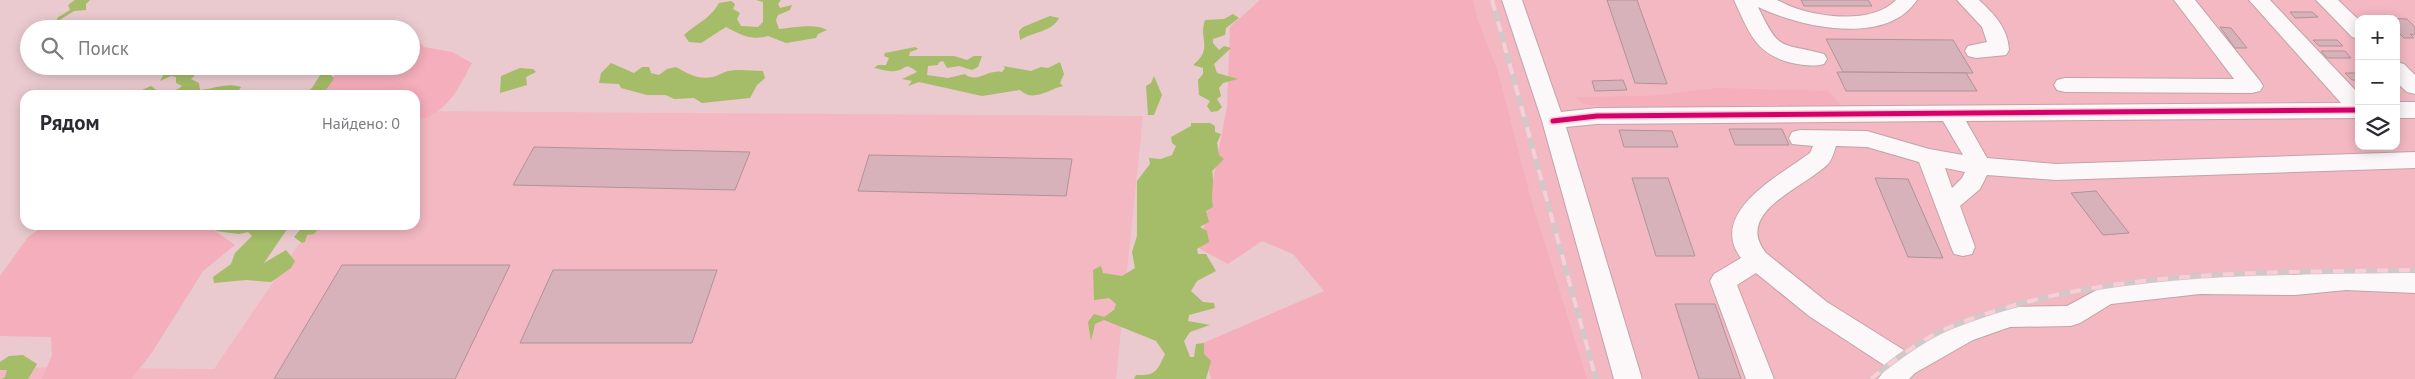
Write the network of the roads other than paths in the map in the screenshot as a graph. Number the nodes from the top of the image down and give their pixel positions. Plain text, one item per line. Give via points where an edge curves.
1 (1512, 0) edge
2 (1744, 0) edge
3 (1759, 0) edge
4 (1908, 0) edge
5 (1968, 0) edge
6 (2184, 0) edge
7 (2259, 0) edge
8 (2326, 0) edge
9 (2355, 28) edge
10 (1976, 51) dead end
11 (1816, 59) dead end
12 (2400, 73) edge
13 (2064, 84) dead end
14 (2252, 86) junction
15 (2415, 87) edge
16 (2355, 105) edge
17 (2355, 109) edge
18 (2400, 110) edge
19 (2415, 110) edge
20 (2286, 111) junction
21 (1949, 113) junction
22 (1553, 121) junction
23 (1800, 138) dead end
24 (1827, 138) junction
25 (1929, 157) junction
26 (2415, 160) edge
27 (1978, 166) junction
28 (1946, 203) junction
29 (1963, 247) dead end
30 (1757, 260) junction
31 (2415, 283) edge
32 (1899, 372) edge
33 (1628, 379) edge
34 (1760, 379) edge

1 - 22 street
2 - 11 street via 1766,45 1792,57
3 - 4 street via 1798,16 1856,22 1885,17
5 - 10 street via 1992,25 1999,39 1998,50
6 - 14 street
7 - 16 street
8 - 9 street
12 - 15 street
13 - 14 street
14 - 20 street via 2267,92
17 - 20 street
18 - 19 street
20 - 21 street
21 - 22 street via 1597,116
21 - 27 street
22 - 33 street
23 - 24 street
24 - 25 street via 1867,139
24 - 30 street via 1820,158 1751,212 1743,230 1746,246
25 - 27 street
25 - 28 street
26 - 27 street via 2100,172
27 - 28 street via 1975,181 1963,194
28 - 29 street
30 - 32 street
30 - 34 street via 1723,281
31 - 32 street via 2346,280 2294,285 2200,284 2106,295 2071,316 2009,317 1964,333

